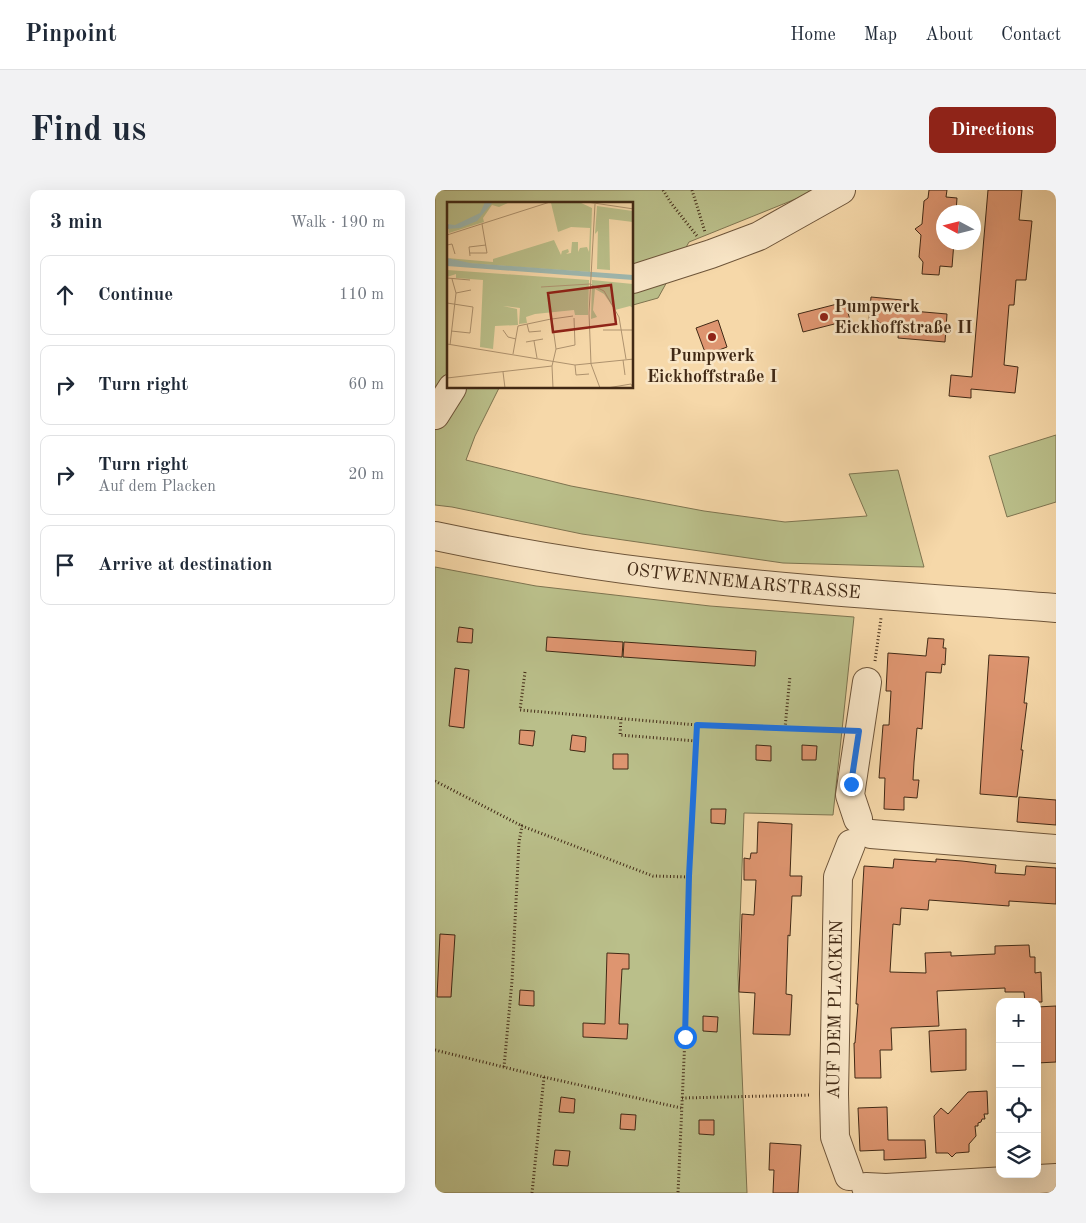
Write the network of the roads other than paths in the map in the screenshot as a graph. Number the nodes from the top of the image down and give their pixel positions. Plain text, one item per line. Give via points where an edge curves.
1 (841, 190) edge
2 (634, 279) edge
3 (451, 389) edge
4 (435, 415) edge
5 (435, 536) edge
6 (1056, 608) edge
7 (867, 682) road end
8 (860, 832) junction
9 (1056, 849) edge
10 (1003, 1178) edge
11 (1041, 1178) edge
12 (1056, 1178) edge
13 (855, 1187) edge

1 - 2 street via 759,236
3 - 4 street
5 - 6 street, OSTWENNEMARSTRASSE via 663,574
7 - 8 street via 850,795
8 - 9 street
8 - 13 street, AUF DEM PLACKEN via 838,878 834,1094 835,1138
10 - 13 street via 886,1188
11 - 12 street

